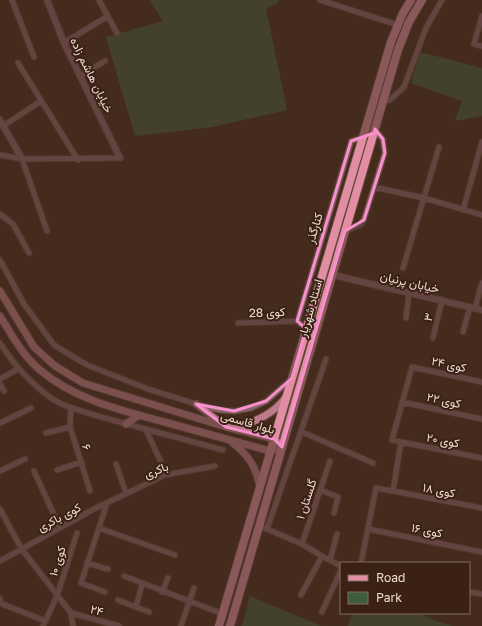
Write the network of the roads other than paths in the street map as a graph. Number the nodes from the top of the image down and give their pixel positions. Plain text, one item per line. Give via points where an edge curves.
1 (12, 0) edge
2 (47, 0) edge
3 (99, 0) edge
4 (322, 0) edge
5 (411, 0) edge
6 (422, 0) edge
7 (442, 0) edge
8 (108, 16) junction
9 (482, 16) edge
10 (398, 24) junction
11 (118, 34) dead end
12 (64, 43) junction
13 (482, 46) edge
14 (34, 57) dead end
15 (105, 61) dead end
16 (18, 63) dead end
17 (80, 76) junction
18 (41, 101) junction
19 (383, 101) junction
20 (2, 123) edge
21 (375, 129) junction
22 (363, 137) junction
23 (482, 142) edge
24 (359, 148) junction
25 (439, 148) dead end
26 (369, 151) junction
27 (0, 155) edge
28 (120, 158) joint
29 (22, 159) junction
30 (78, 160) junction
31 (374, 187) junction
32 (424, 198) junction
33 (463, 210) junction
34 (0, 214) edge
35 (482, 215) edge
36 (47, 231) dead end
37 (345, 231) junction
38 (29, 253) dead end
39 (0, 260) edge
40 (403, 268) dead end
41 (333, 275) junction
42 (482, 283) edge
43 (0, 291) edge
44 (409, 293) junction
45 (442, 300) junction
46 (472, 307) junction
47 (482, 310) edge
48 (0, 316) edge
49 (406, 318) dead end
50 (297, 321) junction
51 (238, 323) dead end
52 (306, 329) junction
53 (463, 332) dead end
54 (433, 338) dead end
55 (0, 343) edge
56 (326, 359) dead end
57 (16, 370) dead end
58 (292, 378) junction
59 (0, 379) edge
60 (482, 382) edge
61 (0, 384) edge
62 (4, 391) dead end
63 (287, 395) junction
64 (402, 402) junction
65 (196, 404) junction
66 (31, 408) dead end
67 (71, 408) junction
68 (139, 415) junction
69 (482, 418) edge
70 (0, 423) edge
71 (126, 424) junction
72 (70, 427) junction
73 (226, 427) junction
74 (234, 429) junction
75 (146, 430) junction
76 (302, 432) junction
77 (46, 433) dead end
78 (274, 439) junction
79 (230, 440) junction
80 (401, 442) junction
81 (282, 447) junction
82 (223, 450) dead end
83 (270, 451) junction
84 (482, 458) edge
85 (25, 459) dead end
86 (330, 461) dead end
87 (82, 462) junction
88 (161, 462) dead end
89 (373, 463) dead end
90 (116, 464) dead end
91 (215, 466) dead end
92 (57, 470) dead end
93 (0, 471) edge
94 (34, 471) dead end
95 (260, 488) junction
96 (320, 490) junction
97 (90, 491) dead end
98 (393, 491) junction
99 (126, 493) junction
100 (107, 503) junction
101 (482, 508) edge
102 (0, 509) edge
103 (334, 513) dead end
104 (263, 527) junction
105 (60, 528) junction
106 (99, 528) junction
107 (368, 529) junction
108 (77, 533) dead end
109 (337, 534) dead end
110 (302, 544) junction
111 (21, 548) junction
112 (482, 552) edge
113 (175, 556) dead end
114 (322, 556) junction
115 (330, 560) junction
116 (0, 561) edge
117 (361, 562) edge
118 (87, 563) junction
119 (340, 565) edge
120 (108, 569) dead end
121 (340, 572) edge
122 (124, 576) dead end
123 (168, 578) dead end
124 (142, 584) junction
125 (194, 588) dead end
126 (105, 592) dead end
127 (162, 592) junction
128 (470, 592) edge
129 (482, 594) edge
130 (301, 595) dead end
131 (57, 596) junction
132 (118, 600) dead end
133 (0, 601) edge
134 (189, 602) junction
135 (136, 607) junction
136 (149, 612) dead end
137 (322, 612) dead end
138 (71, 613) junction
139 (223, 614) junction
140 (44, 624) edge
141 (73, 626) edge
142 (118, 626) edge
143 (181, 626) edge
144 (219, 626) edge
145 (230, 626) edge

1 - 14 street
2 - 12 street, خیابان هاشم زاده
3 - 8 street
4 - 10 street
5 - 10 main road, استاد شهریار
6 - 19 main road, استاد شهریار via 409,22
7 - 19 street via 426,28 404,87 390,100
8 - 11 street
8 - 12 street
9 - 13 street via 474,44
10 - 22 main road, استاد شهریار
12 - 17 street, خیابان هاشم زاده
15 - 17 street
16 - 18 street
17 - 28 street, خیابان هاشم زاده
18 - 20 street
18 - 30 street
19 - 21 main road, استاد شهریار
20 - 29 street
21 - 26 main road, استاد شهریار
21 - 31 street via 382,139 385,153
22 - 24 main road, استاد شهریار
22 - 50 street, کنارگذر via 351,141
23 - 33 street
24 - 26 main road
24 - 52 main road, استاد شهریار
25 - 32 street
26 - 37 main road, استاد شهریار
27 - 29 street
28 - 30 street
29 - 30 street
29 - 36 street
31 - 32 street
31 - 37 street via 364,220 360,225
32 - 33 street
32 - 40 street
33 - 35 street
34 - 38 street via 13,224
37 - 41 main road, استاد شهریار
39 - 65 street via 24,304 54,345 87,365 148,389
41 - 44 street, خیابان پرنیان
41 - 81 main road, استاد شهریار
42 - 46 street
43 - 73 main road, بلوار قاسمی via 34,347 55,366 77,380
44 - 45 street, خیابان پرنیان
44 - 49 street
45 - 46 street, خیابان پرنیان
45 - 54 street, ۳
46 - 47 street, خیابان پرنیان
46 - 53 street
48 - 68 main road, بلوار قاسمی via 22,352 57,383 76,394
50 - 51 street, کوی 28
50 - 52 street
52 - 58 main road, استاد شهریار
55 - 67 street via 10,359 30,380 54,400
56 - 76 street
57 - 59 street
58 - 63 main road, استاد شهریار
58 - 65 street via 266,401 251,408 220,410
60 - 64 street, کوی ۲۴ via 412,367
61 - 62 street
63 - 74 main road via 277,409 255,422
63 - 78 main road, استاد شهریار
64 - 69 street, کوی ۲۲
64 - 80 street via 392,440
65 - 73 main road
66 - 70 street
67 - 71 street
67 - 72 street, ۶
68 - 71 main road
68 - 79 main road, بلوار قاسمی
71 - 75 street
72 - 77 street
72 - 87 street, ۶
73 - 74 main road, بلوار قاسمی
74 - 78 main road, بلوار قاسمی
75 - 82 street
75 - 88 street
76 - 89 street
76 - 104 street
78 - 81 main road, بلوار قاسمی
78 - 83 main road, استاد شهریار
79 - 83 main road, بلوار قاسمی
79 - 95 main road via 250,460 257,472
80 - 84 street, کوی ۲۰
80 - 98 street
81 - 83 main road, بلوار قاسمی
81 - 104 main road, استاد شهریار
83 - 95 main road, استاد شهریار
85 - 93 street
86 - 96 street, ۱ گلستان
87 - 92 street
87 - 97 street, ۶
90 - 99 street
91 - 99 street, باکری via 165,474
94 - 105 street
95 - 139 main road, استاد شهریار
96 - 103 street via 338,497
96 - 110 street, ۱ گلستان
98 - 101 street, کوی ۱۸
98 - 107 street, کوی ۱۸ via 376,488
99 - 100 street, باکری
100 - 105 street, کوی باکری
100 - 106 street
102 - 111 street
104 - 110 street
104 - 145 main road, استاد شهریار
105 - 111 street, کوی باکری
106 - 113 street
106 - 118 street
107 - 112 street, کوی ۱۶
107 - 117 street
108 - 131 street, کوی ۱۰
109 - 115 street
110 - 114 street
111 - 116 street, کوی باکری
111 - 131 street
114 - 115 street
114 - 130 street
115 - 119 street
118 - 120 street
118 - 126 street via 81,583
121 - 137 street
122 - 124 street
123 - 127 street
124 - 127 street
124 - 135 street
125 - 134 street
127 - 134 street
128 - 129 street
131 - 138 street
131 - 140 street, کوی ۱۰
132 - 135 street
133 - 140 street
134 - 139 street
134 - 143 street
135 - 136 street
138 - 141 street
138 - 142 street, ۲۴
139 - 144 main road, استاد شهریار

